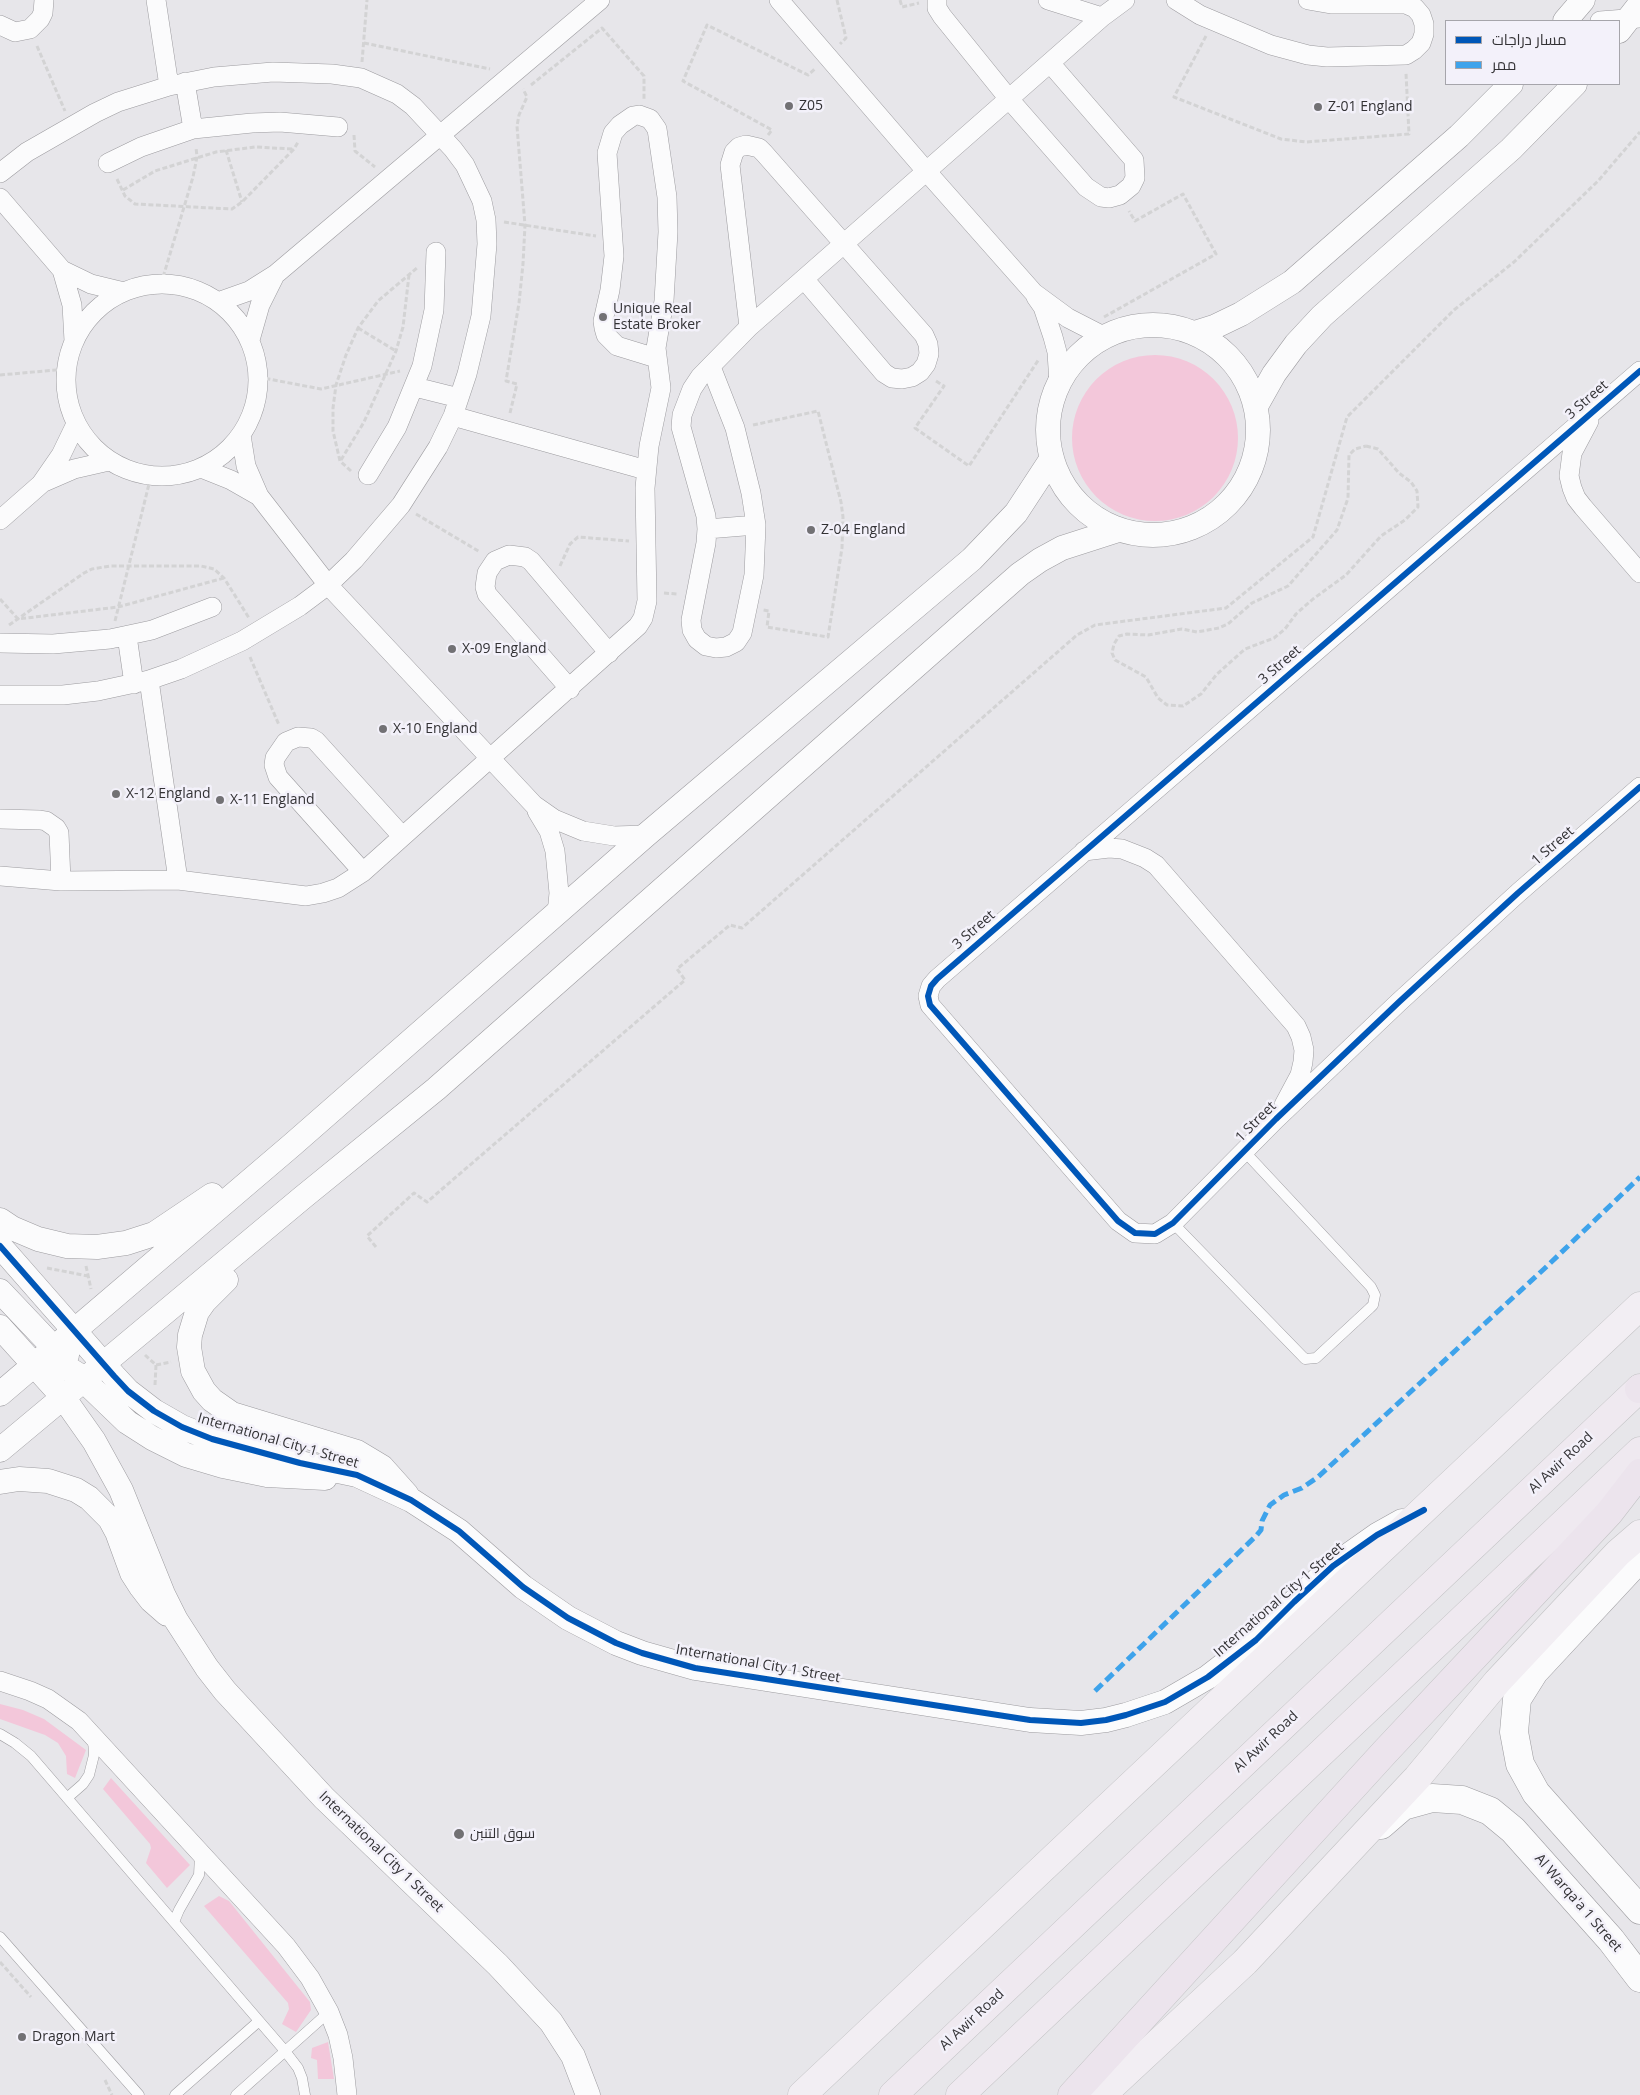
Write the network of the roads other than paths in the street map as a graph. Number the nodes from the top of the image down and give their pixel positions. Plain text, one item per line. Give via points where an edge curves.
1 (44, 0) edge
2 (156, 0) edge
3 (600, 0) edge
4 (779, 0) edge
5 (1048, 0) edge
6 (1125, 0) edge
7 (1176, 0) edge
8 (1308, 0) edge
9 (1583, 0) edge
10 (928, 1) edge
11 (1102, 17) junction
12 (1632, 18) edge
13 (1566, 20) edge
14 (1611, 20) edge
15 (0, 25) edge
16 (1050, 63) junction
17 (177, 84) junction
18 (1510, 85) edge
19 (1574, 85) edge
20 (1009, 99) junction
21 (338, 127) road end
22 (194, 129) junction
23 (440, 135) junction
24 (108, 163) road end
25 (927, 172) junction
26 (0, 173) edge
27 (0, 198) edge
28 (845, 244) junction
29 (436, 252) road end
30 (62, 270) junction
31 (276, 274) junction
32 (804, 279) junction
33 (124, 292) junction
34 (1034, 293) junction
35 (218, 302) junction
36 (749, 327) junction
37 (1095, 332) junction
38 (1195, 333) junction
39 (250, 340) junction
40 (74, 341) junction
41 (656, 358) junction
42 (711, 367) junction
43 (1640, 370) edge
44 (1059, 384) junction
45 (416, 386) junction
46 (459, 398) junction
47 (1256, 406) junction
48 (1594, 411) junction
49 (453, 416) junction
50 (76, 424) junction
51 (241, 435) junction
52 (1052, 458) junction
53 (109, 461) junction
54 (201, 468) junction
55 (646, 470) junction
56 (368, 475) road end
57 (41, 484) junction
58 (258, 496) junction
59 (0, 520) edge
60 (756, 525) junction
61 (707, 529) junction
62 (1118, 530) junction
63 (1640, 573) edge
64 (328, 585) junction
65 (212, 607) dead end
66 (3, 634) edge
67 (118, 638) junction
68 (609, 653) junction
69 (142, 682) junction
70 (570, 689) junction
71 (0, 695) edge
72 (491, 758) junction
73 (1640, 787) edge
74 (534, 805) junction
75 (0, 819) edge
76 (646, 834) junction
77 (402, 836) junction
78 (1084, 851) junction
79 (363, 872) junction
80 (0, 876) edge
81 (178, 880) junction
82 (61, 881) junction
83 (557, 914) junction
84 (937, 979) joint
85 (1276, 1119) junction
86 (292, 1145) junction
87 (1244, 1151) junction
88 (302, 1198) junction
89 (0, 1220) edge
90 (1172, 1223) junction
91 (0, 1246) edge
92 (0, 1291) edge
93 (1640, 1306) edge
94 (0, 1327) edge
95 (75, 1330) junction
96 (54, 1348) junction
97 (103, 1363) junction
98 (35, 1364) junction
99 (83, 1380) junction
100 (1639, 1389) edge
101 (0, 1394) edge
102 (63, 1397) junction
103 (0, 1450) edge
104 (1640, 1451) edge
105 (1640, 1473) edge
106 (357, 1476) junction
107 (0, 1482) edge
108 (411, 1500) junction
109 (1424, 1510) junction
110 (1640, 1534) edge
111 (1640, 1558) edge
112 (176, 1620) junction
113 (0, 1681) edge
114 (0, 1734) edge
115 (92, 1734) junction
116 (67, 1798) junction
117 (199, 1850) junction
118 (1346, 1854) junction
119 (1640, 1910) edge
120 (174, 1922) junction
121 (0, 1938) edge
122 (1640, 1978) edge
123 (329, 2012) junction
124 (259, 2021) junction
125 (285, 2051) junction
126 (305, 2092) edge
127 (139, 2095) edge
128 (175, 2095) edge
129 (236, 2095) edge
130 (347, 2095) edge
131 (588, 2095) edge
132 (802, 2095) edge
133 (893, 2095) edge
134 (960, 2095) edge
135 (1072, 2095) edge
136 (1102, 2095) edge

1 - 15 street via 43,13 30,29 15,32
2 - 17 street
3 - 23 street
4 - 25 street
5 - 11 street
6 - 11 street
7 - 8 street via 1271,45 1308,55 1406,55 1421,43 1424,24 1421,15 1406,4 1330,4
9 - 13 street
10 - 20 street
11 - 16 street
12 - 14 street
16 - 20 street
16 - 20 street via 1134,160 1132,186 1109,198 1093,193
17 - 22 street
17 - 23 street via 273,72 361,78 397,94
17 - 26 street via 118,102 27,152
18 - 38 street via 1459,136 1292,282 1241,314
19 - 47 street via 1511,149 1322,316 1274,374
20 - 25 street
21 - 22 street via 252,123
22 - 24 street via 141,147
23 - 31 street
23 - 46 street via 465,165 478,192 486,220 481,316
25 - 28 street
25 - 34 street
27 - 30 street
28 - 32 street
28 - 32 street via 924,335 929,354 920,372 902,379 884,373
28 - 36 street via 759,148 746,144 739,147 730,158 730,165
29 - 45 street via 434,310
30 - 33 street via 91,284
30 - 40 street via 72,305
31 - 35 street via 249,291
31 - 39 street via 260,306
32 - 36 street
33 - 35 street via 142,286 182,286
33 - 40 street via 103,304 86,321
34 - 37 street via 1068,318
34 - 44 street via 1053,337
35 - 39 street via 237,319
36 - 42 street
37 - 38 street via 1143,325 1169,326
37 - 44 street
38 - 47 street via 1230,357 1246,380
39 - 51 street via 256,358 257,398
40 - 50 street via 66,369 67,397
41 - 41 street via 617,346 606,336 603,321 613,273 614,239 607,152 616,129 639,115 655,123 667,197 667,267
41 - 55 street via 661,388
42 - 60 street via 735,428
42 - 61 street via 689,395 681,428
43 - 48 street, 3 Street
44 - 52 street via 1049,420
45 - 46 street
45 - 56 street via 397,427
46 - 49 street
47 - 62 street via 1258,443 1254,462 1247,479 1224,509 1209,520 1174,534 1146,535
48 - 63 street via 1572,453 1569,476 1572,488 1583,508
48 - 78 street, 3 Street
49 - 55 street
49 - 64 street via 401,505 360,554
50 - 53 street via 90,444
50 - 57 street via 61,455
51 - 54 street via 223,454
51 - 58 street via 246,466
52 - 62 street via 1071,496 1092,517
52 - 76 street via 1016,513 972,559
53 - 54 street via 151,476 176,475
53 - 57 street via 74,469
54 - 58 street
55 - 68 street via 646,610 638,626
57 - 59 street
58 - 64 street
60 - 61 street
60 - 61 street via 754,575 742,633 736,642 716,648 697,639 691,620
62 - 88 street via 1062,548 1020,574 436,1090
64 - 69 street via 250,636 188,666
64 - 72 street
65 - 67 street via 177,622
66 - 67 street via 53,644
67 - 69 street
68 - 70 street
68 - 70 street via 531,561 509,555 495,561 487,573 487,594
69 - 71 street via 63,695
69 - 81 street
70 - 72 street
72 - 74 street
72 - 77 street
73 - 85 street, 1 Street via 1398,1002
74 - 76 street via 554,819 583,831 614,836
74 - 83 street via 549,831 555,851 559,893
75 - 82 street via 40,820 56,828 59,833
76 - 83 street
77 - 79 street
77 - 79 street via 316,740 298,737 286,742 275,758 278,777
78 - 84 street, 3 Street
78 - 85 street via 1122,849 1156,865 1296,1026 1304,1050 1303,1062 1300,1075
79 - 81 street via 338,888 306,896
80 - 82 street
81 - 82 street
83 - 86 street
84 - 90 street, 1 Street via 930,986 928,996 935,1013 1118,1221 1135,1233 1145,1235 1165,1230
85 - 87 street, 1 Street
86 - 89 street via 154,1234 126,1243 97,1247 67,1246 38,1240
86 - 95 street
87 - 90 street, 1 Street
87 - 90 lane via 1371,1287 1375,1296 1373,1305 1316,1358 1305,1359
88 - 97 street
88 - 108 street via 262,1247 197,1312 189,1347 193,1370 204,1392 221,1408 258,1423 357,1452 393,1476
91 - 95 street
92 - 96 street
93 - 109 main road
94 - 98 street
95 - 96 street
95 - 97 street, International City 1 Street
96 - 97 street via 81,1359
96 - 98 street
97 - 99 street
97 - 106 street, International City 1 Street via 144,1404 190,1430 230,1444
98 - 99 street via 61,1366
98 - 101 street
98 - 102 street, International City 1 Street
99 - 102 street
99 - 106 street via 127,1422 169,1447 204,1461 290,1478
100 - 133 highway, Al Awir Road
102 - 103 street
102 - 112 street, International City 1 Street via 94,1441 122,1490
104 - 134 highway
105 - 135 highway via 1609,1513 1390,1746
106 - 108 street, International City 1 Street
107 - 112 street via 19,1479 48,1481 63,1484 89,1498 110,1519 141,1587
108 - 109 street, International City 1 Street via 459,1531 545,1603 592,1632 642,1653 694,1668 1056,1723 1126,1716 1183,1693 1256,1640 1333,1566
109 - 132 main road
110 - 118 main road via 1618,1553 1497,1682 1417,1778
111 - 119 main road via 1534,1672 1517,1698 1514,1732 1518,1756 1527,1779
112 - 131 street, International City 1 Street via 225,1691 284,1756 360,1835 498,1965 551,2022 573,2056
113 - 115 street via 48,1699
114 - 116 lane via 31,1756
115 - 116 lane via 94,1755 90,1770 83,1784
115 - 117 street
116 - 120 lane
117 - 120 lane via 199,1874
117 - 123 street via 286,1946 310,1978
118 - 122 main road, Al Warqa'a 1 Street via 1404,1806 1432,1798 1477,1804 1514,1830
118 - 136 main road via 1245,1962
120 - 124 lane
121 - 127 lane
123 - 125 lane
123 - 130 street via 343,2058
124 - 125 lane
124 - 128 lane
125 - 126 lane via 298,2068
125 - 129 lane

